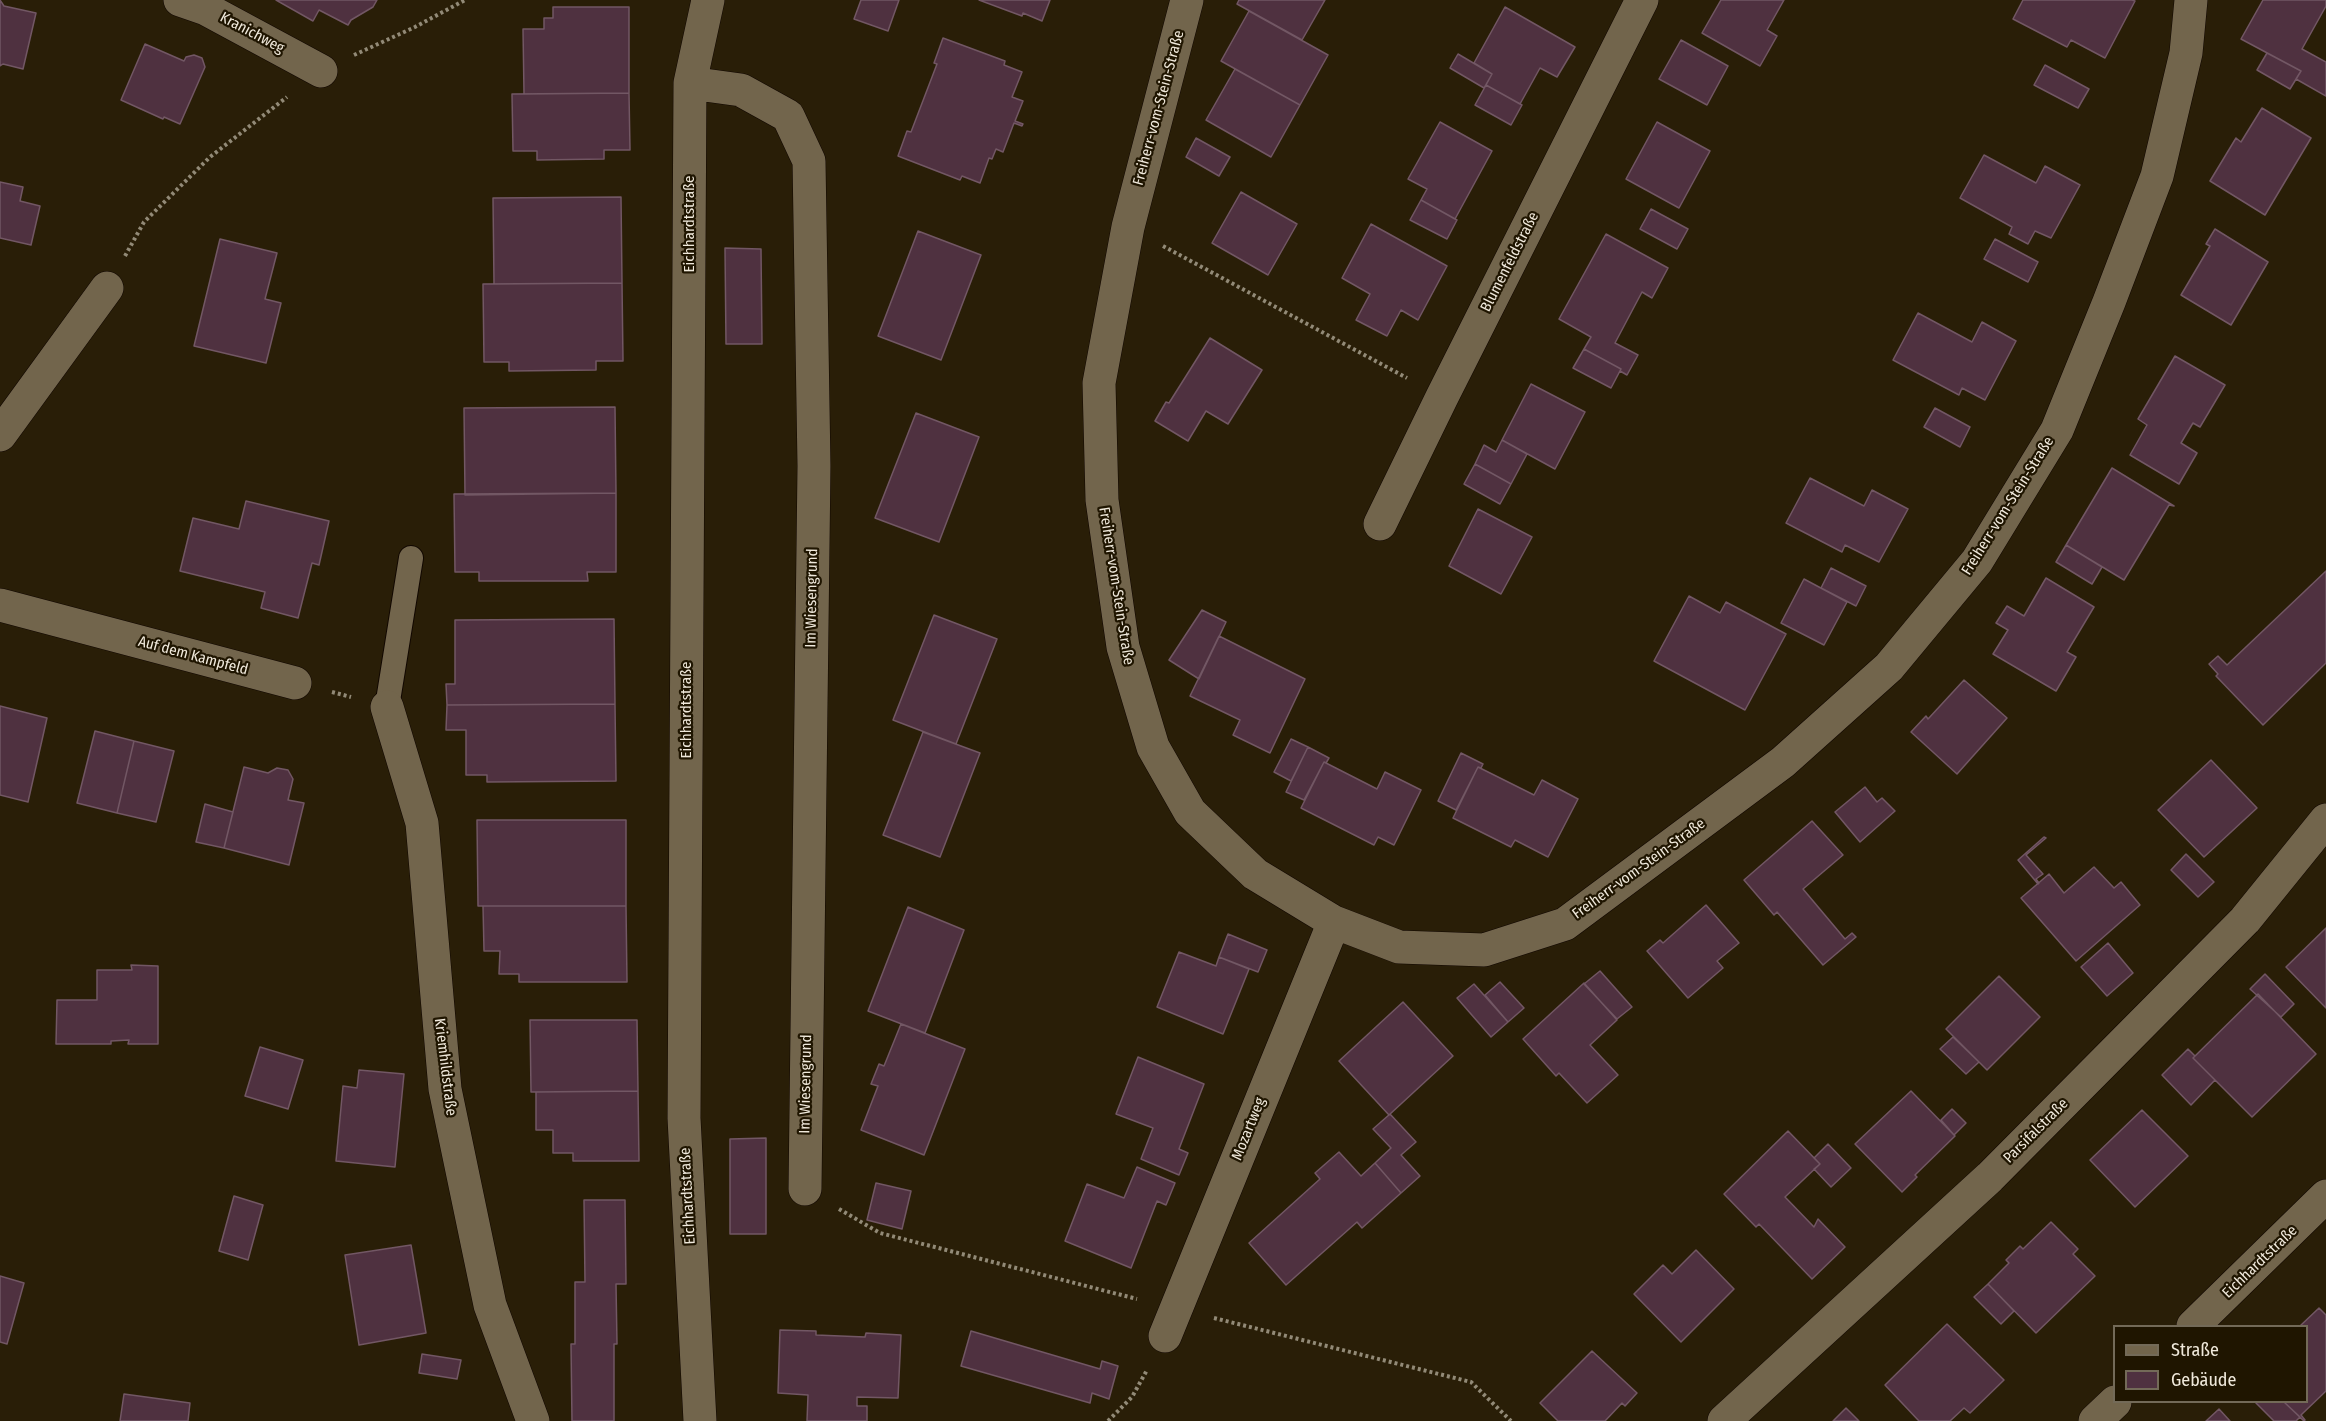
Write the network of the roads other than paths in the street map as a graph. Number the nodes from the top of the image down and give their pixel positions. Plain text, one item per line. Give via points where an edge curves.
1 (180, 0) edge
2 (708, 0) edge
3 (1187, 0) edge
4 (1642, 0) edge
5 (2191, 0) edge
6 (321, 71) road end
7 (690, 84) junction
8 (107, 288) road end
9 (0, 435) edge
10 (1380, 524) dead end
11 (411, 558) dead end
12 (0, 605) edge
13 (295, 683) road end
14 (387, 707) joint
15 (2326, 820) edge
16 (1334, 922) junction
17 (805, 1189) dead end
18 (2326, 1196) edge
19 (2194, 1325) edge
20 (1165, 1336) road end
21 (2113, 1403) edge
22 (533, 1421) edge
23 (700, 1421) edge
24 (1724, 1421) edge
25 (2095, 1421) edge

1 - 6 street, Kranichweg via 206,9
2 - 7 street, Eichhardtstraße
3 - 16 street, Freiherr-vom-Stein-Straße via 1128,227 1099,383 1102,500 1123,647 1153,747 1190,812 1254,874
4 - 10 street, Blumenfeldstraße
5 - 16 street, Freiherr-vom-Stein-Straße via 2186,53 2157,176 2057,430 1977,561 1888,668 1783,762 1565,924 1484,950 1399,947
7 - 17 street, Im Wiesengrund via 741,90 788,116 809,161 814,466
7 - 23 street, Eichhardtstraße via 684,1118
8 - 9 street
11 - 14 lane
12 - 13 street, Auf dem Kampfeld
14 - 22 street, Kriemhildstraße via 422,823 447,1100 490,1305
15 - 24 street, Parsifalstraße via 2245,920 1990,1177
16 - 20 street, Mozartweg
18 - 19 street, Eichhardtstraße
21 - 25 street

